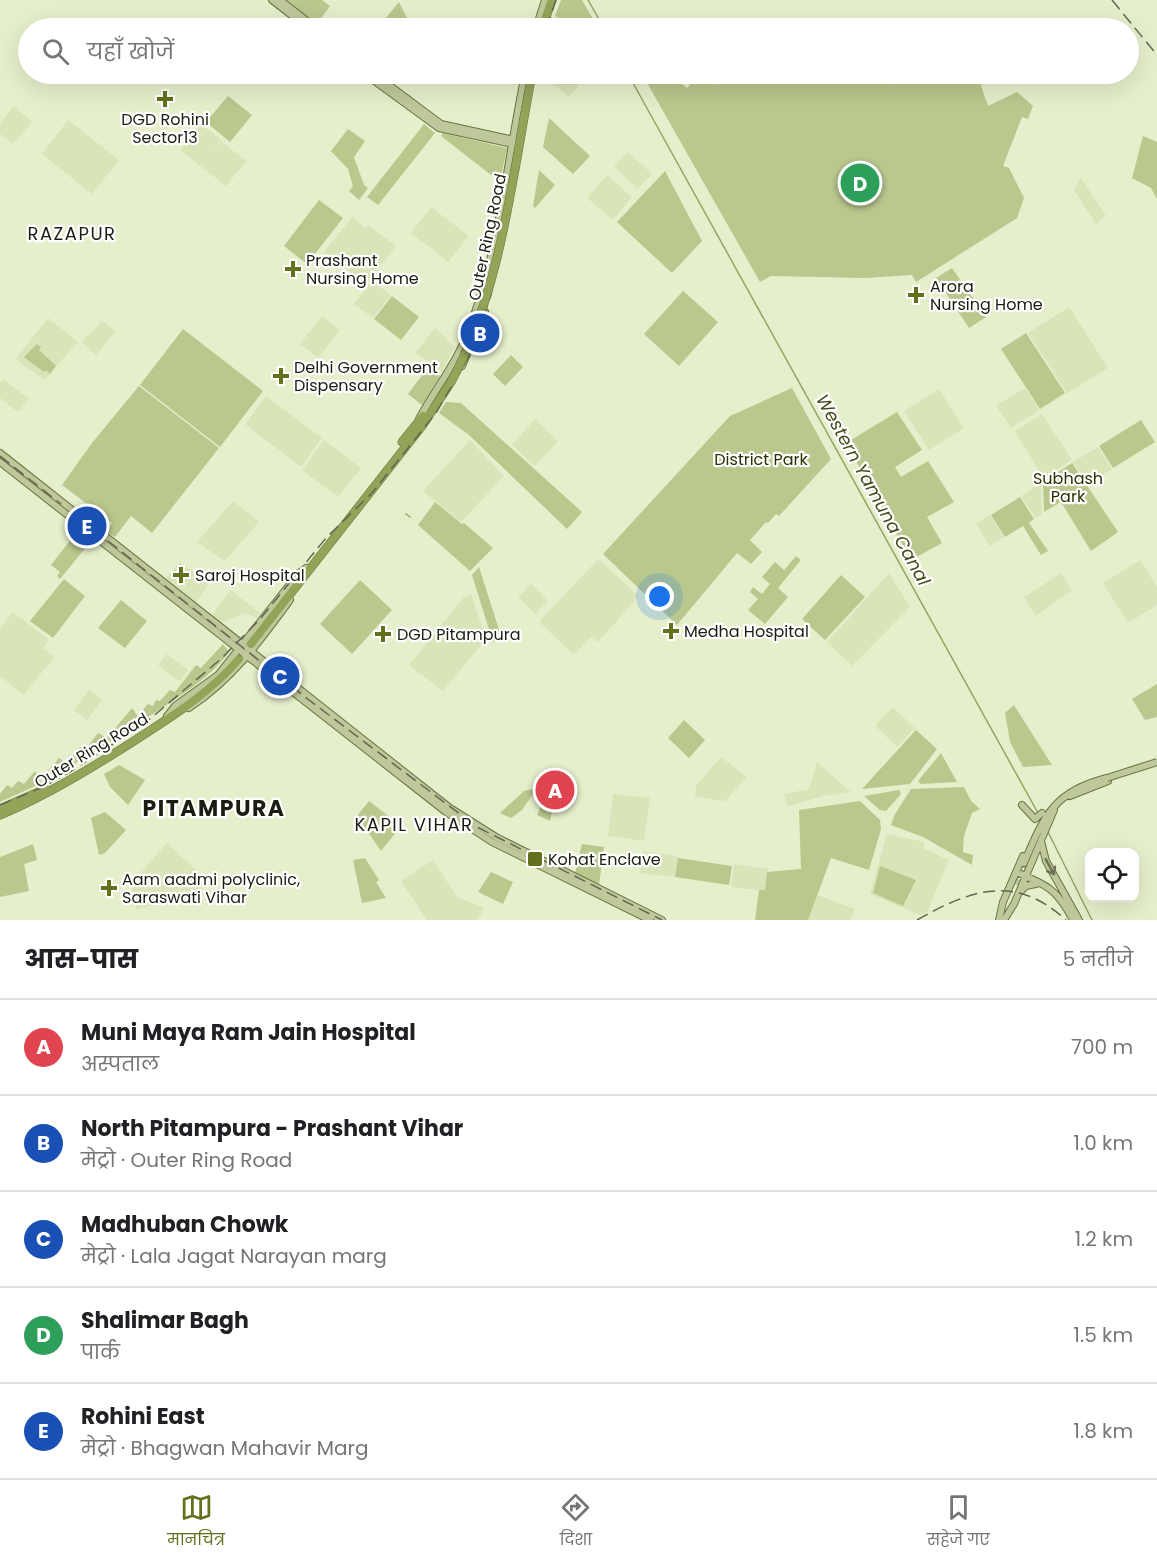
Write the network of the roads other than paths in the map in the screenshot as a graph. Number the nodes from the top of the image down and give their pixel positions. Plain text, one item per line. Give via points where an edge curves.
1 (273, 0) edge
2 (280, 0) edge
3 (550, 0) edge
4 (296, 18) edge
5 (303, 18) edge
6 (544, 18) edge
7 (378, 84) edge
8 (387, 84) edge
9 (527, 84) edge
10 (528, 84) edge
11 (527, 102) junction
12 (465, 132) junction
13 (513, 142) junction
14 (505, 183) junction
15 (513, 184) junction
16 (486, 275) junction
17 (494, 278) junction
18 (471, 323) junction
19 (480, 327) junction
20 (419, 425) junction
21 (0, 453) edge
22 (0, 462) edge
23 (307, 569) junction
24 (277, 618) junction
25 (247, 651) junction
26 (165, 719) junction
27 (1157, 764) edge
28 (1022, 805) dead end
29 (2, 811) edge
30 (1043, 822) junction
31 (1042, 837) junction
32 (1025, 863) tunnel mouth
33 (1016, 871) junction
34 (1026, 875) junction
35 (1043, 883) junction
36 (1016, 884) tunnel mouth
37 (1019, 893) junction
38 (1061, 896) junction
39 (650, 920) edge
40 (662, 920) edge
41 (1001, 920) edge
42 (1073, 920) edge
43 (1079, 920) edge

1 - 4 main road
2 - 5 main road
3 - 6 highway
7 - 12 main road via 431,123
8 - 12 main road via 441,124
9 - 20 highway, Outer Ring Road, bridge via 491,280 470,341
10 - 11 main road, Outer Ring Road
11 - 13 main road, Outer Ring Road
11 - 15 main road, Outer Ring Road
12 - 13 main road
13 - 14 main road, Outer Ring Road
14 - 15 main road
14 - 16 main road, Outer Ring Road
15 - 17 main road, Outer Ring Road
16 - 17 main road
16 - 18 main road, Outer Ring Road
17 - 19 main road, Outer Ring Road
18 - 19 main road
18 - 20 main road, Outer Ring Road
19 - 20 main road, Outer Ring Road via 446,394
20 - 23 highway, Outer Ring Road
21 - 25 main road
22 - 25 main road
23 - 24 main road via 305,580
23 - 25 highway, Outer Ring Road
24 - 25 main road
24 - 25 main road via 252,647 247,643
25 - 26 highway, Outer Ring Road via 203,692
25 - 26 main road via 175,706
25 - 39 main road via 474,831
25 - 40 main road via 477,826
26 - 29 highway, Outer Ring Road via 65,780
27 - 30 main road, bridge via 1078,786
28 - 30 main road
30 - 31 main road
30 - 32 main road
30 - 33 main road
31 - 34 main road
31 -> 38 main road via 1043,853
33 - 34 main road
33 - 41 main road
34 - 35 main road
34 - 37 main road
34 - 38 main road via 1053,884
35 - 37 main road via 1026,886
35 - 38 main road
36 - 41 main road
37 - 41 main road
38 - 42 main road
38 - 43 main road via 1069,901

